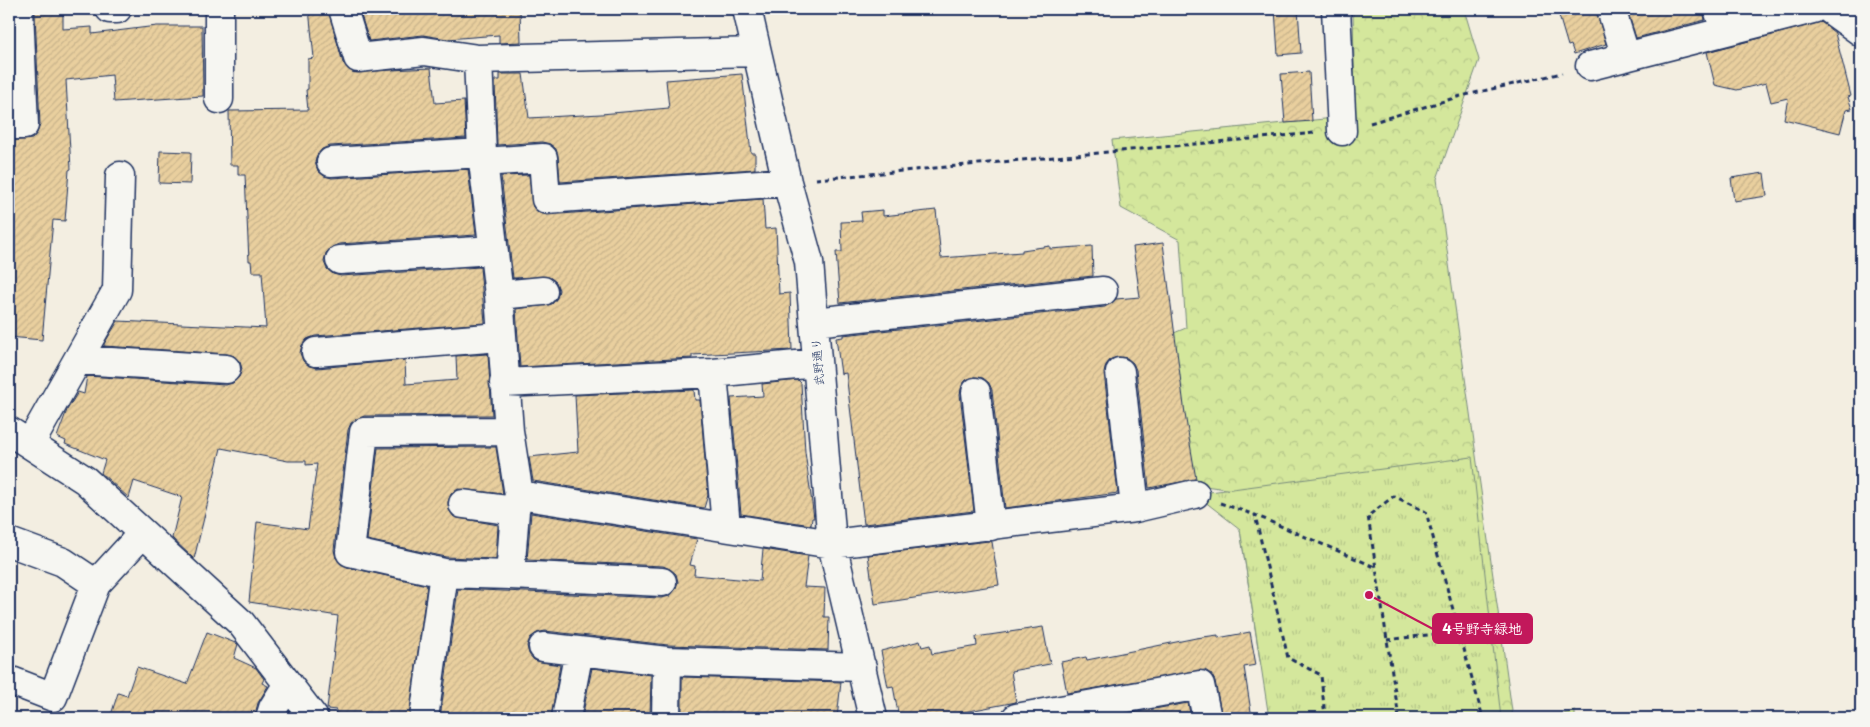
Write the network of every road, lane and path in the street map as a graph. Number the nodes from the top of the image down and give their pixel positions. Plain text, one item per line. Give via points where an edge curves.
1 (19, 9) edge
2 (110, 9) edge
3 (117, 9) edge
4 (219, 9) edge
5 (343, 9) edge
6 (747, 9) edge
7 (1336, 9) edge
8 (1612, 9) edge
9 (1813, 9) edge
10 (1829, 9) edge
11 (1722, 20) edge
12 (1861, 32) edge
13 (756, 52) junction
14 (1626, 57) junction
15 (478, 59) junction
16 (1590, 66) joint
17 (219, 100) dead end
18 (9, 125) edge
19 (1342, 131) junction
20 (482, 158) junction
21 (331, 162) dead end
22 (120, 176) dead end
23 (787, 182) junction
24 (493, 250) junction
25 (340, 260) dead end
26 (542, 291) dead end
27 (1103, 291) dead end
28 (499, 295) junction
29 (814, 322) junction
30 (500, 337) junction
31 (316, 352) dead end
32 (78, 360) junction
33 (817, 363) junction
34 (226, 369) dead end
35 (1120, 372) dead end
36 (713, 373) junction
37 (504, 384) junction
38 (976, 392) dead end
39 (509, 431) junction
40 (19, 437) edge
41 (1195, 494) joint
42 (517, 503) junction
43 (463, 504) dead end
44 (1135, 508) junction
45 (1256, 515) junction
46 (991, 526) junction
47 (726, 527) junction
48 (142, 534) junction
49 (9, 542) edge
50 (832, 544) junction
51 (1375, 566) junction
52 (444, 573) junction
53 (510, 575) junction
54 (662, 582) dead end
55 (96, 584) junction
56 (1459, 631) junction
57 (1387, 640) junction
58 (543, 647) dead end
59 (579, 651) junction
60 (667, 661) junction
61 (862, 666) junction
62 (9, 680) edge
63 (288, 684) junction
64 (270, 718) edge
65 (314, 718) edge
66 (424, 718) edge
67 (566, 718) edge
68 (666, 718) edge
69 (873, 718) edge
70 (1016, 718) edge
71 (1207, 718) edge
72 (1325, 718) edge
73 (1356, 718) edge
74 (1370, 718) edge
75 (1399, 718) edge
76 (1483, 718) edge

1 - 18 street via 24,125
2 - 3 street
4 - 17 street
5 - 15 street via 358,58 424,51
6 - 13 street, 武野通り
7 - 19 street
8 - 14 street
9 - 11 street
10 - 12 street
11 - 14 street
13 - 15 street
13 - 23 street, 武野通り
14 - 16 street
15 - 20 street
16 - 19 path via 1461,96
19 - 23 path
20 - 21 street
20 - 23 street via 542,158 546,199
20 - 24 street
22 - 32 street via 117,290
23 - 29 street, 武野通り via 809,262
24 - 25 street
24 - 28 street
26 - 28 street
27 - 29 street
28 - 30 street
29 - 33 street, 武野通り
30 - 31 street
30 - 37 street
32 - 34 street
32 - 40 street
33 - 36 street
33 - 50 street, 武野通り
35 - 44 street
36 - 37 street
36 - 47 street
37 - 39 street
38 - 46 street
39 - 42 street
39 - 52 street via 364,432 350,552
40 - 48 street via 85,480
41 - 44 street
41 - 45 path
42 - 43 street
42 - 47 street
42 - 53 street
44 - 46 street
45 - 51 path
45 - 72 path via 1288,658 1321,675
46 - 50 street
47 - 50 street
48 - 55 street
48 - 63 street via 241,623
49 - 55 street via 63,562
50 - 61 street, 武野通り
51 - 56 path via 1368,516 1394,496 1426,512
51 - 57 path
52 - 53 street
52 - 66 street
53 - 54 street
55 - 62 street via 53,696
56 - 57 path
56 - 76 path
57 - 75 path
58 - 59 street
59 - 60 street
59 - 67 street
60 - 61 street
60 - 68 street
61 - 69 street, 武野通り
63 - 64 street
63 - 65 street
70 - 71 street via 1200,685
73 - 74 path

